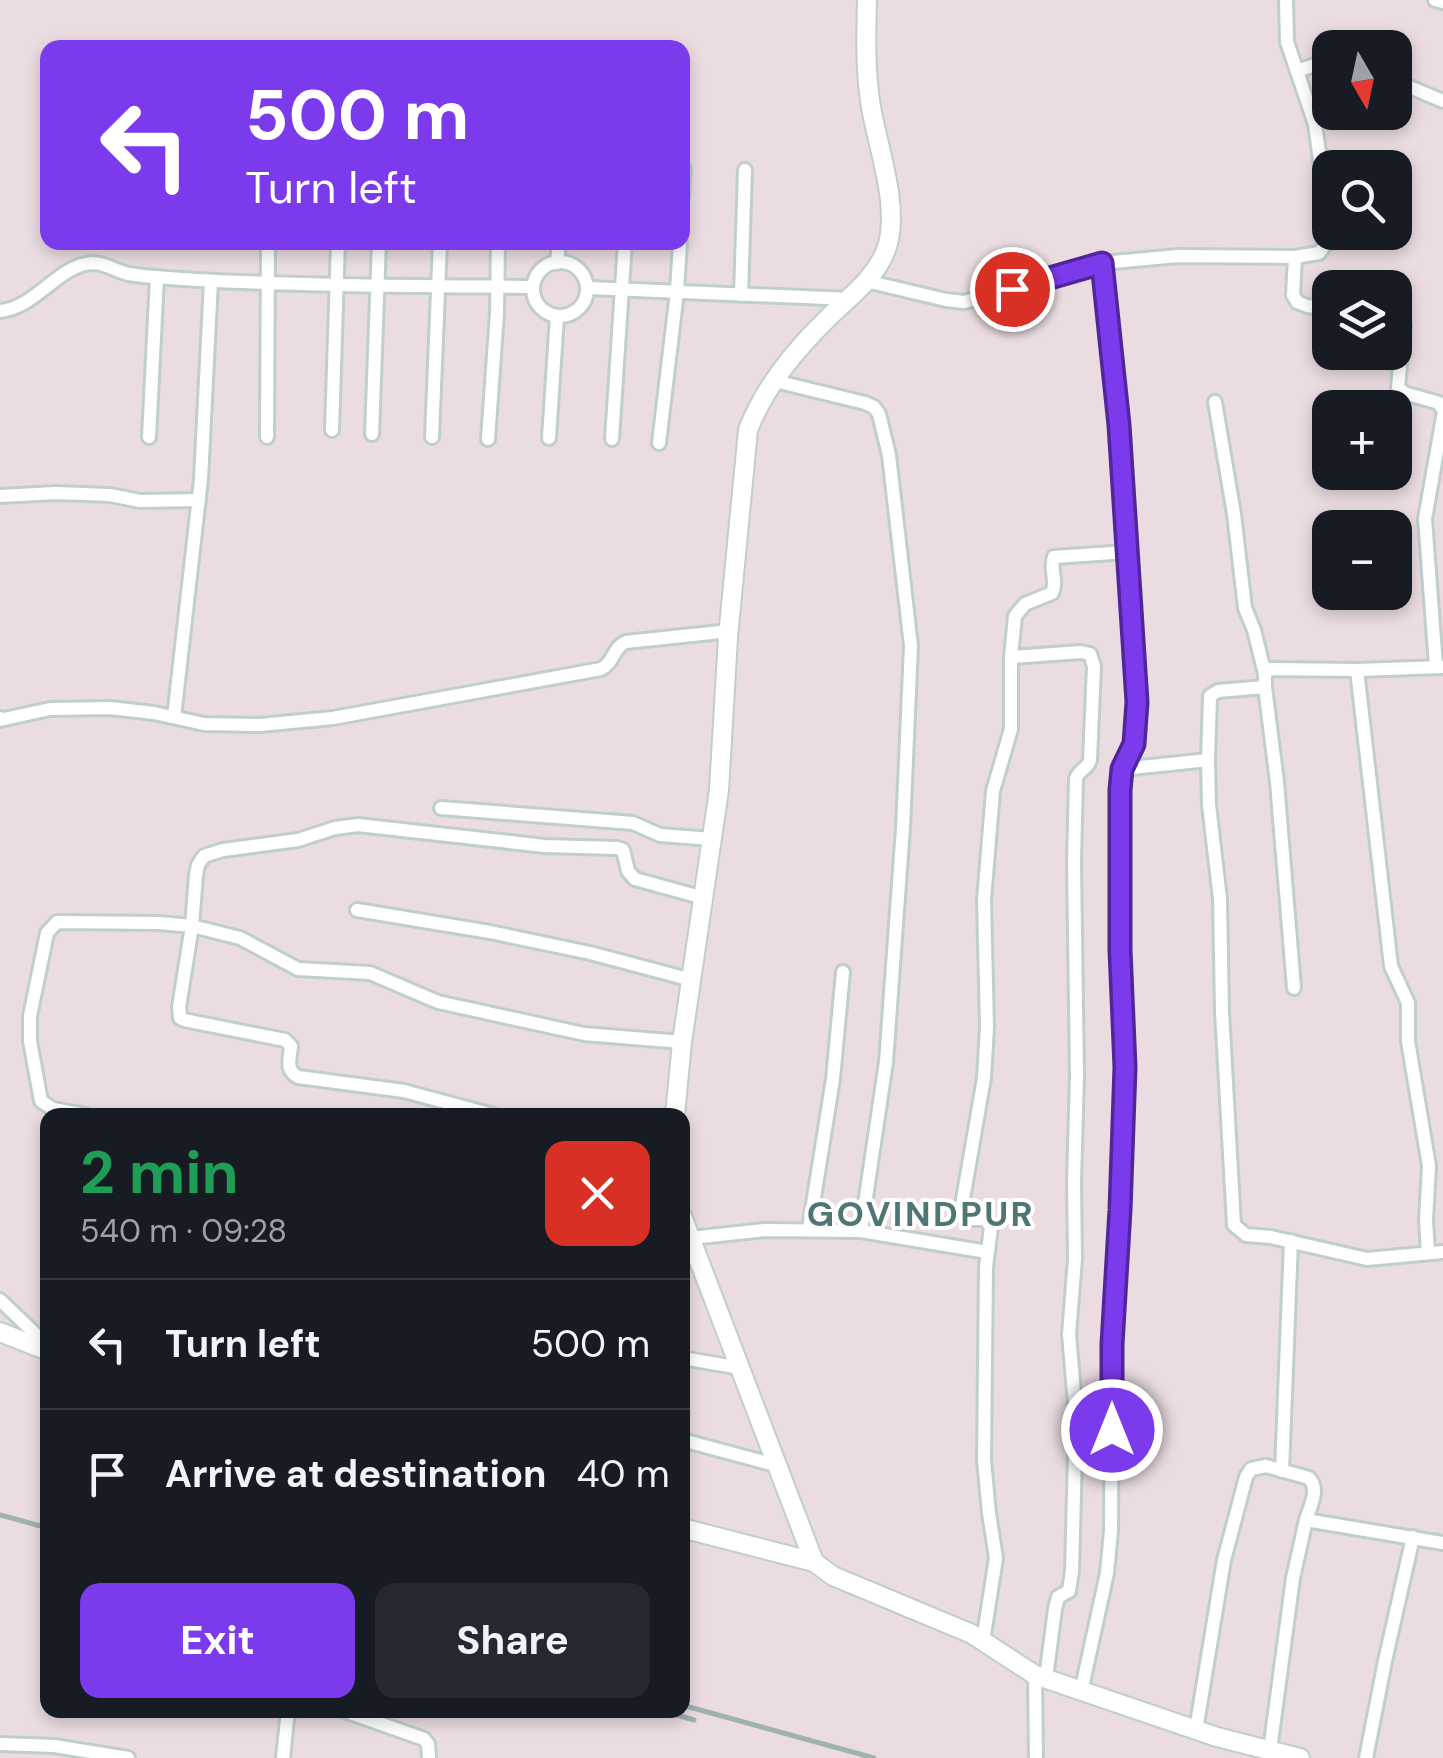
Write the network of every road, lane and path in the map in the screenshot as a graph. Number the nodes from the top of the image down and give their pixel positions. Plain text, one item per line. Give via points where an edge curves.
1 (866, 0) edge
2 (1286, 0) edge
3 (1435, 0) edge
4 (1443, 2) edge
5 (1312, 66) edge
6 (1298, 71) junction
7 (1412, 89) edge
8 (1443, 101) edge
9 (745, 170) dead end
10 (268, 250) edge
11 (338, 250) edge
12 (379, 250) edge
13 (440, 250) edge
14 (498, 250) edge
15 (558, 250) edge
16 (624, 250) edge
17 (680, 250) edge
18 (1296, 257) junction
19 (557, 263) junction
20 (1102, 263) junction
21 (157, 278) junction
22 (211, 280) junction
23 (866, 281) junction
24 (268, 282) junction
25 (337, 285) junction
26 (379, 285) junction
27 (440, 286) junction
28 (498, 287) junction
29 (533, 288) junction
30 (588, 288) junction
31 (622, 289) junction
32 (677, 292) junction
33 (741, 295) junction
34 (850, 300) junction
35 (1312, 305) edge
36 (0, 312) edge
37 (557, 316) junction
38 (1400, 370) edge
39 (775, 381) junction
40 (1215, 402) dead end
41 (1443, 414) edge
42 (332, 430) dead end
43 (372, 434) dead end
44 (432, 436) dead end
45 (149, 437) dead end
46 (267, 437) dead end
47 (549, 438) dead end
48 (488, 439) dead end
49 (612, 440) dead end
50 (659, 443) dead end
51 (0, 496) edge
52 (198, 500) junction
53 (1128, 552) junction
54 (730, 631) junction
55 (1011, 657) junction
56 (1440, 666) edge
57 (1357, 670) junction
58 (1265, 680) junction
59 (174, 717) junction
60 (0, 718) edge
61 (1208, 760) junction
62 (1122, 769) junction
63 (441, 808) dead end
64 (712, 840) junction
65 (704, 898) junction
66 (357, 910) dead end
67 (192, 926) junction
68 (842, 972) dead end
69 (692, 980) junction
70 (1294, 988) dead end
71 (682, 1042) junction
72 (52, 1108) edge
73 (467, 1108) edge
74 (676, 1108) edge
75 (809, 1229) junction
76 (861, 1230) junction
77 (691, 1238) joint
78 (1292, 1241) junction
79 (987, 1252) junction
80 (1436, 1252) edge
81 (692, 1264) edge
82 (0, 1300) edge
83 (0, 1332) edge
84 (40, 1340) edge
85 (40, 1345) edge
86 (690, 1359) edge
87 (741, 1368) junction
88 (690, 1442) edge
89 (779, 1466) junction
90 (1282, 1471) junction
91 (1306, 1520) junction
92 (690, 1530) edge
93 (1413, 1538) junction
94 (1443, 1543) edge
95 (814, 1562) junction
96 (983, 1641) junction
97 (1041, 1677) junction
98 (1081, 1692) junction
99 (287, 1718) edge
100 (364, 1718) edge
101 (1196, 1730) junction
102 (4, 1744) edge
103 (1270, 1750) junction
104 (16, 1758) edge
105 (128, 1758) edge
106 (283, 1758) edge
107 (428, 1758) edge
108 (1036, 1758) edge
109 (1300, 1758) edge
110 (1366, 1758) edge

1 - 23 main road via 870,104 890,230
2 - 6 street via 1287,42
3 - 4 street
5 - 6 street
6 - 18 street via 1315,124 1328,217 1326,245
7 - 8 street
9 - 33 street
10 - 24 street
11 - 25 street
12 - 26 street
13 - 27 street
14 - 28 street
15 - 19 street
16 - 31 street
17 - 32 street
18 - 20 street
18 - 35 street via 1294,295
19 - 29 street via 538,273
19 - 30 street via 572,265
20 - 23 street via 964,302
20 - 53 street
21 - 22 street
21 - 36 street via 90,263 23,306
21 - 45 street
22 - 24 street
22 - 52 street
23 - 34 main road
24 - 25 street
24 - 46 street
25 - 26 street
25 - 42 street
26 - 27 street
26 - 43 street
27 - 28 street
27 - 44 street
28 - 29 street
28 - 48 street
29 - 37 street via 541,307
30 - 31 street
30 - 37 street via 577,310
31 - 32 street
31 - 49 street
32 - 33 street
32 - 50 street
33 - 34 street
34 - 39 main road
37 - 47 street
38 - 41 street via 1398,387 1439,403
39 - 54 main road via 748,430
39 - 76 street via 865,404 879,414 910,618 891,997
40 - 58 street via 1245,608
41 - 56 street via 1425,519
51 - 52 street
52 - 59 street
53 - 55 street via 1052,558 1054,590 1016,612
53 - 62 street via 1137,702 1134,744
54 - 59 street via 626,642 601,670 333,718 260,725
54 - 64 main road
55 - 79 street via 1011,728 993,791 984,900 984,1078 962,1205 968,1218 990,1224
55 - 97 street via 1081,652 1090,654 1094,666 1091,755 1077,776 1075,829 1072,1571 1069,1591 1058,1597
56 - 57 street
57 - 58 street via 1272,668
57 - 80 street via 1391,966 1408,1003 1429,1166 1426,1220
58 - 61 street via 1210,696
58 - 70 street
59 - 60 street via 110,708
61 - 62 street
61 - 78 street via 1234,1225 1246,1235
62 - 98 street via 1125,1067 1111,1532
63 - 64 street via 633,823 660,835
64 - 65 main road
65 - 67 street via 635,879 617,848 358,825 204,856
65 - 69 main road
66 - 69 street via 490,932
67 - 71 street via 240,938 298,969 370,973 438,1002 584,1034
67 - 72 street via 56,922 30,1016 38,1092
67 - 73 street via 178,1007 184,1020 285,1040 292,1046 288,1066 298,1077 404,1091
68 - 75 street
69 - 71 main road
71 - 74 main road
75 - 76 street
75 - 77 street
76 - 79 street
77 - 81 main road
78 - 80 street via 1366,1259
78 - 90 street
79 - 96 street via 984,1460 996,1558
81 - 87 main road
82 - 84 street
83 - 85 main road
86 - 87 street
87 - 89 main road
88 - 89 street
89 - 95 main road
90 - 91 street via 1313,1482
90 - 101 street via 1257,1467 1246,1476 1224,1560
91 - 93 street
91 - 103 street
92 - 95 main road
93 - 94 street
93 - 110 street
95 - 96 main road
96 - 97 main road
97 - 98 main road
97 - 108 street
98 - 101 main road
99 - 106 street
100 - 107 street via 424,1740
101 - 103 main road
102 - 104 street
102 - 105 street
103 - 109 main road

